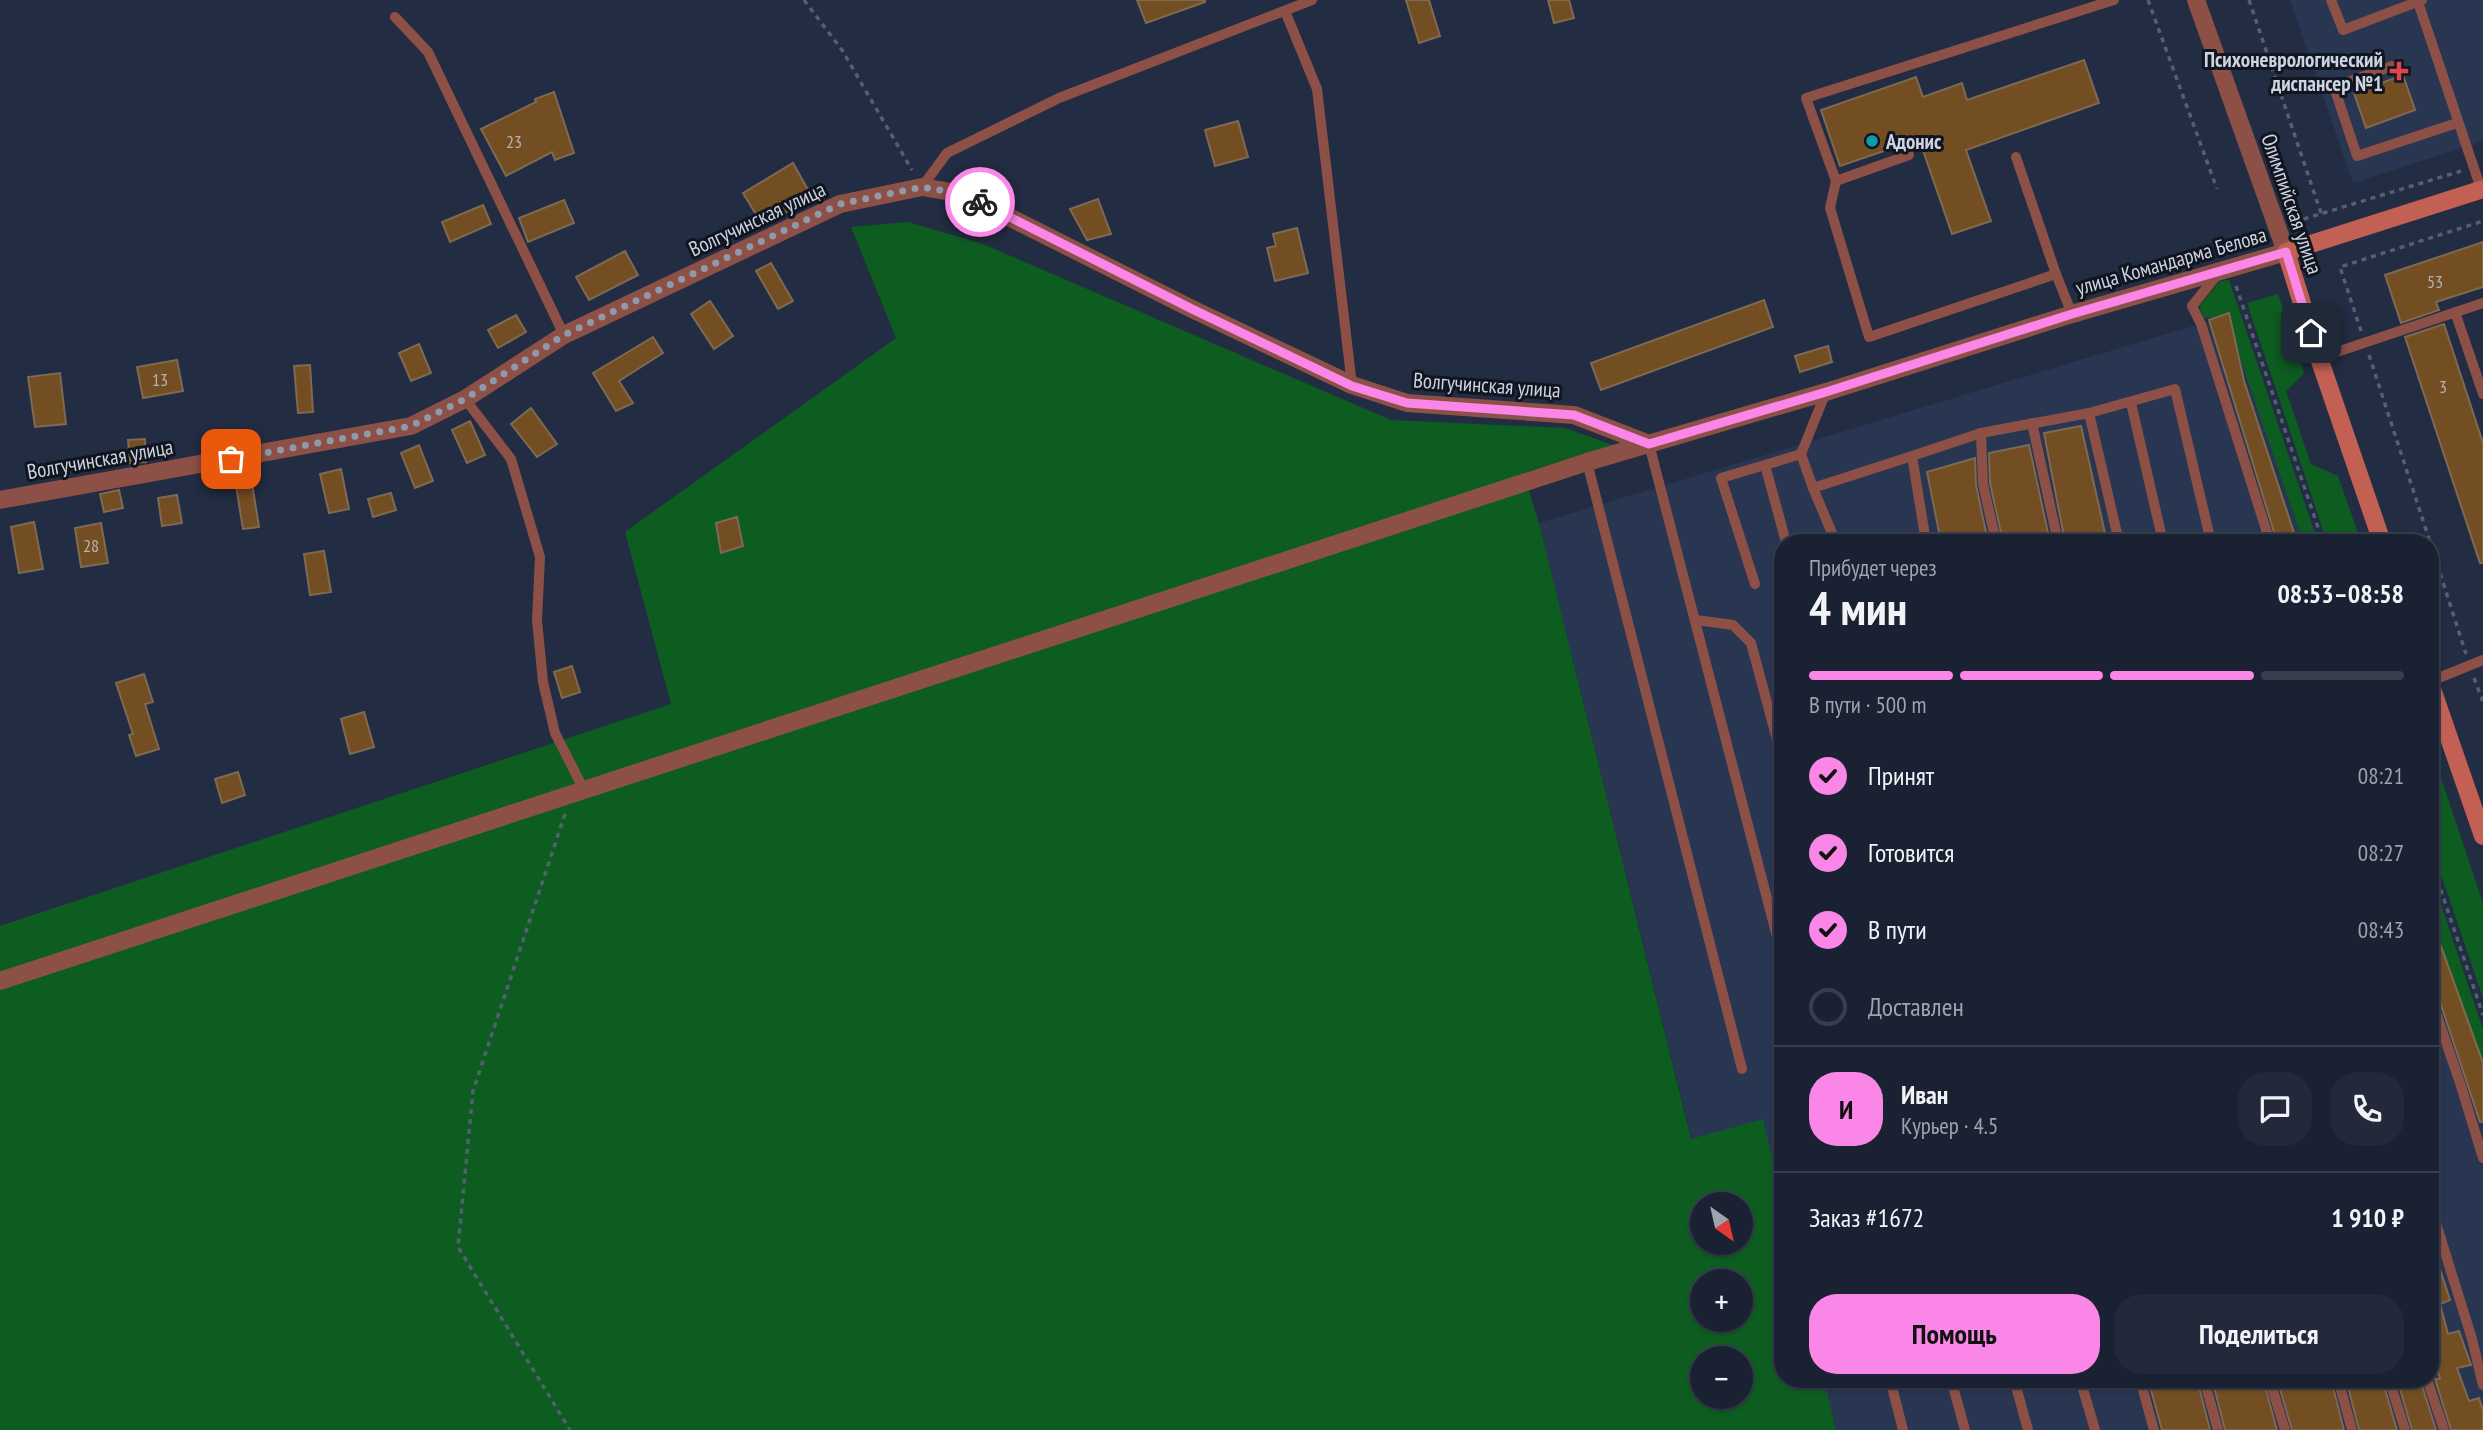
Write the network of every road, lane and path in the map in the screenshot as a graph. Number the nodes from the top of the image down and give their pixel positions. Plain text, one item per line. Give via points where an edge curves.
1 (804, 0) edge
2 (1312, 0) edge
3 (2114, 0) edge
4 (2148, 0) edge
5 (2196, 0) edge
6 (2249, 0) edge
7 (2331, 0) edge
8 (2420, 1) edge
9 (1285, 11) junction
10 (395, 17) dead end
11 (2392, 66) dead end
12 (2457, 123) junction
13 (1909, 155) dead end
14 (2017, 157) dead end
15 (2473, 167) junction
16 (1836, 181) junction
17 (922, 187) junction
18 (2217, 189) dead end
19 (2482, 189) edge
20 (2321, 214) junction
21 (2483, 221) edge
22 (2277, 227) junction
23 (2286, 252) junction
24 (2225, 270) junction
25 (2056, 274) junction
26 (2483, 303) edge
27 (2455, 312) junction
28 (2072, 314) junction
29 (564, 335) junction
30 (2365, 342) junction
31 (2319, 358) junction
32 (1352, 386) junction
33 (1826, 392) junction
34 (2483, 394) edge
35 (465, 399) junction
36 (2131, 402) junction
37 (2090, 413) junction
38 (2032, 423) junction
39 (1981, 433) junction
40 (1649, 444) junction
41 (1801, 454) junction
42 (1912, 456) junction
43 (1587, 462) junction
44 (1765, 465) junction
45 (1813, 488) junction
46 (0, 500) edge
47 (1784, 534) edge
48 (1832, 534) edge
49 (1925, 534) edge
50 (1994, 534) edge
51 (2056, 534) edge
52 (2117, 534) edge
53 (2161, 534) edge
54 (2209, 534) edge
55 (2267, 534) edge
56 (2320, 534) edge
57 (2379, 534) edge
58 (2427, 534) edge
59 (2439, 571) edge
60 (1755, 584) dead end
61 (1696, 620) junction
62 (2483, 660) edge
63 (2470, 664) junction
64 (2439, 678) edge
65 (2483, 702) edge
66 (2439, 710) edge
67 (1774, 729) edge
68 (578, 792) junction
69 (2483, 836) edge
70 (2439, 885) edge
71 (1774, 925) edge
72 (0, 981) edge
73 (2483, 1015) edge
74 (2439, 1021) edge
75 (1742, 1069) dead end
76 (2483, 1158) edge
77 (2439, 1233) edge
78 (2483, 1385) edge
79 (1892, 1388) edge
80 (1953, 1388) edge
81 (2016, 1388) edge
82 (2083, 1388) edge
83 (2142, 1388) edge
84 (2206, 1388) edge
85 (2272, 1388) edge
86 (2340, 1388) edge
87 (2392, 1388) edge
88 (2430, 1388) edge
89 (570, 1430) edge
90 (1903, 1430) edge
91 (1965, 1430) edge
92 (2028, 1430) edge
93 (2095, 1430) edge
94 (2154, 1430) edge
95 (2218, 1430) edge
96 (2285, 1430) edge
97 (2352, 1430) edge
98 (2405, 1430) edge
99 (2444, 1430) edge

1 - 17 path via 842,50
2 - 9 lane
3 - 16 lane via 1806,98
4 - 18 path
5 - 22 street, Олимпийская улица
6 - 20 path
7 - 8 lane via 2343,30
8 - 12 lane
9 - 17 lane via 1059,98 947,153
9 - 32 lane via 1317,89
10 - 29 lane via 428,52
11 - 12 lane via 2334,87 2357,156
12 - 15 lane
13 - 16 lane
14 - 25 lane
15 - 19 lane
15 - 20 path
16 - 25 lane via 1830,208 1869,337
17 - 29 street, Волгучинская улица via 840,204
17 - 32 street, Волгучинская улица via 963,194
19 - 23 main road, улица Командарма Белова
20 - 22 path
21 - 30 path via 2340,268
22 - 23 street, Олимпийская улица
23 - 24 street, улица Командарма Белова
23 - 31 main road, Олимпийская улица
24 - 28 street, улица Командарма Белова
24 - 55 lane via 2192,306
24 - 56 path
25 - 28 lane
26 - 27 lane
27 - 30 lane
27 - 34 lane
28 - 33 street, улица Командарма Белова
29 - 35 street, Волгучинская улица
30 - 31 lane
30 - 58 path
31 - 57 main road, Олимпийская улица
32 - 40 street, Волгучинская улица via 1407,403 1574,415
33 - 40 street, улица Командарма Белова
33 - 41 lane
35 - 46 street, Волгучинская улица via 411,426
35 - 68 lane via 511,459 540,556 537,620 543,682 555,733
36 - 37 lane
36 - 53 lane
36 - 54 lane via 2175,388
37 - 38 lane
37 - 52 lane
38 - 39 lane
38 - 51 lane
39 - 42 lane
39 - 50 lane via 1983,484
40 - 43 street, улица Командарма Белова
40 - 61 lane
41 - 44 lane
41 - 45 lane
42 - 45 lane
42 - 49 lane
43 - 68 street, улица Командарма Белова
43 - 75 lane
44 - 47 lane
44 - 60 lane via 1721,478
45 - 48 lane
59 - 63 path
61 - 67 lane via 1733,625 1751,643
61 - 71 lane
62 - 63 lane
63 - 64 lane
63 - 65 path
66 - 69 main road
68 - 72 street, улица Командарма Белова
68 - 89 path via 473,1091 458,1247
70 - 73 path
74 - 76 lane
77 - 78 lane
79 - 90 lane
80 - 91 lane
81 - 92 lane
82 - 93 lane
83 - 94 lane
84 - 95 lane
85 - 96 lane
86 - 97 lane
87 - 98 lane
88 - 99 lane

